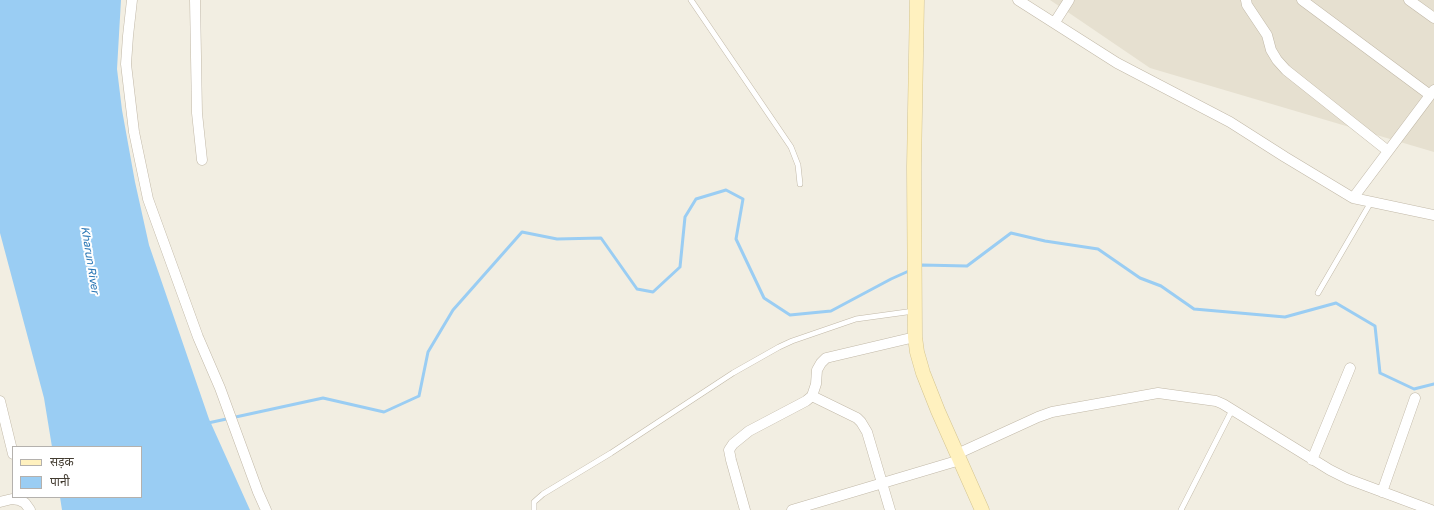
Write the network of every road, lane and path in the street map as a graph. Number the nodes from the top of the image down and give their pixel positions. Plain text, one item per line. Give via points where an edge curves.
1 (132, 0) edge
2 (195, 0) edge
3 (691, 0) edge
4 (917, 0) edge
5 (1018, 0) edge
6 (1069, 0) edge
7 (1246, 0) edge
8 (1302, 0) edge
9 (1409, 0) edge
10 (1434, 18) edge
11 (1055, 22) junction
12 (1432, 92) edge
13 (1388, 151) junction
14 (202, 160) dead end
15 (800, 184) dead end
16 (1353, 198) junction
17 (1371, 202) junction
18 (1434, 216) edge
19 (1318, 293) dead end
20 (915, 311) junction
21 (915, 337) junction
22 (1350, 368) dead end
23 (812, 396) junction
24 (1415, 398) dead end
25 (0, 401) edge
26 (1232, 410) junction
27 (12, 450) edge
28 (959, 457) junction
29 (1312, 460) junction
30 (883, 484) junction
31 (1382, 492) junction
32 (0, 502) edge
33 (26, 503) edge
34 (889, 506) edge
35 (266, 510) edge
36 (534, 510) edge
37 (745, 510) edge
38 (792, 510) edge
39 (880, 510) edge
40 (982, 510) edge
41 (1181, 510) edge
42 (1431, 510) edge

1 - 35 street via 126,64 138,156 148,199 198,337
2 - 14 street via 197,113
3 - 15 lane via 792,147 798,165
4 - 20 street
5 - 11 street
6 - 11 street
7 - 13 street via 1267,35 1271,50 1286,70
8 - 12 street
9 - 10 street
11 - 16 street via 1118,63 1230,122
12 - 13 street
13 - 16 street
16 - 17 street
17 - 18 street
17 - 19 lane
20 - 21 street
20 - 36 lane via 856,319 779,347 543,494 534,502
21 - 23 street via 826,358 817,370
21 - 28 street via 923,373
22 - 29 street
23 - 30 street via 861,422 867,432
23 - 37 street via 749,431 729,450
24 - 31 street
25 - 27 street
26 - 28 street via 1216,401 1158,393 1146,395 1045,414
26 - 29 street
26 - 41 lane
28 - 30 street
28 - 40 street
29 - 31 street via 1348,479
30 - 34 street
30 - 38 street
31 - 42 street
32 - 33 street via 12,499
34 - 39 street

